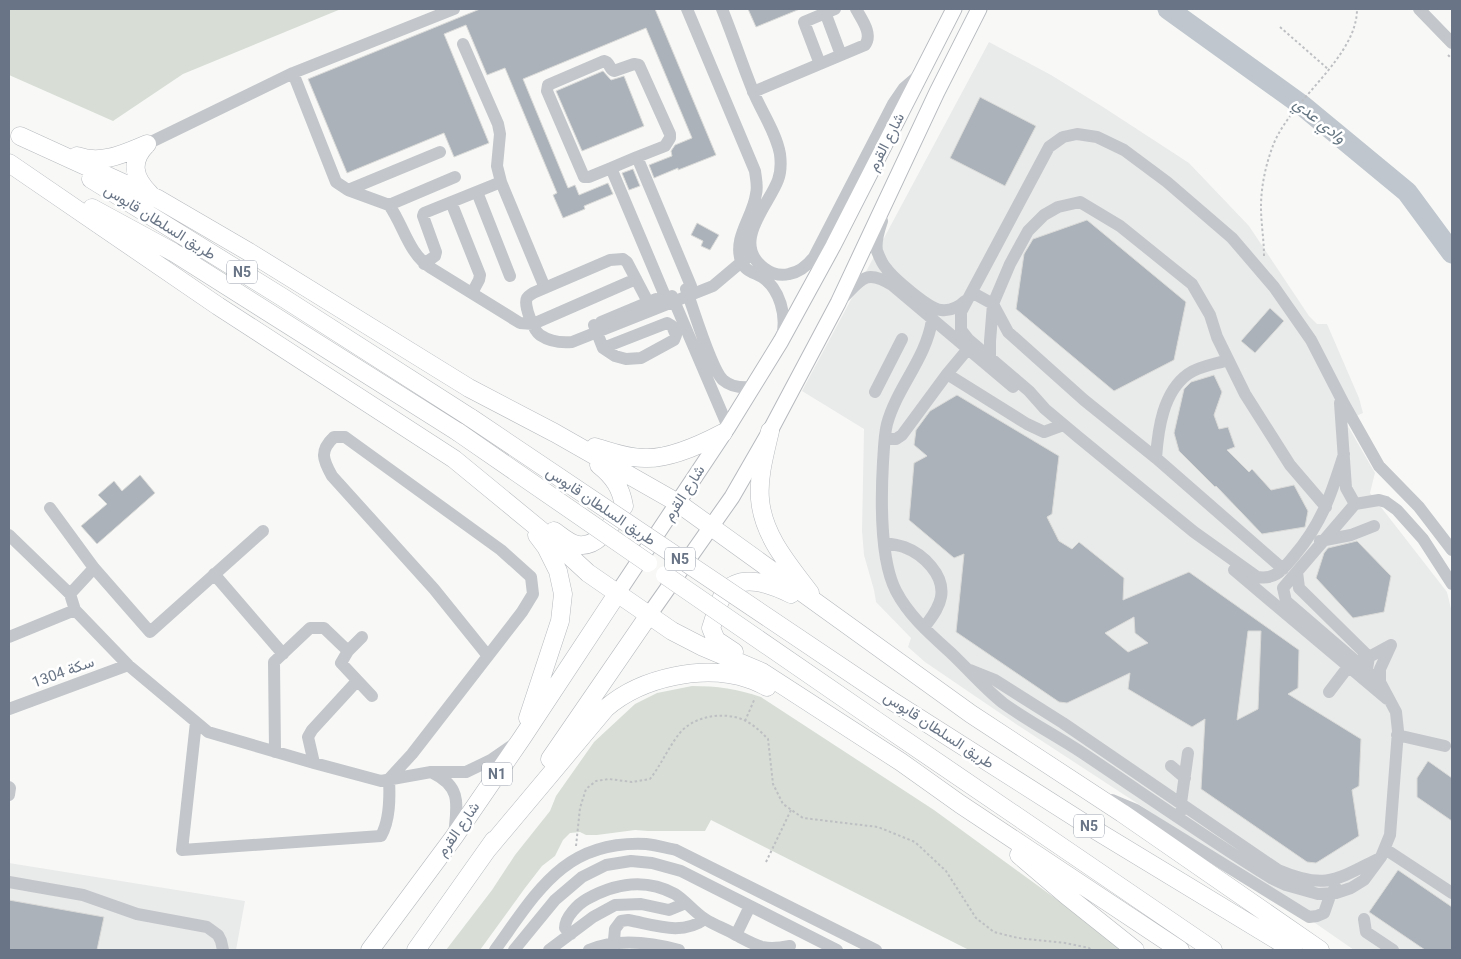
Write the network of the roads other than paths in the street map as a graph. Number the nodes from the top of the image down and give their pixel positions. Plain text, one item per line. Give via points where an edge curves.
1 (454, 9) edge
2 (687, 9) edge
3 (722, 9) edge
4 (856, 9) edge
5 (979, 9) edge
6 (1419, 9) edge
7 (830, 10) edge
8 (953, 11) edge
9 (1427, 14) edge
10 (1452, 42) edge
11 (463, 44) dead end
12 (841, 55) junction
13 (820, 64) junction
14 (921, 73) junction
15 (293, 74) junction
16 (753, 92) junction
17 (14, 133) edge
18 (147, 144) junction
19 (440, 152) dead end
20 (638, 157) junction
21 (9, 162) edge
22 (611, 168) junction
23 (455, 177) dead end
24 (501, 182) junction
25 (894, 182) junction
26 (348, 190) junction
27 (477, 192) junction
28 (154, 198) junction
29 (451, 202) junction
30 (389, 205) junction
31 (757, 209) junction
32 (753, 255) junction
33 (742, 262) junction
34 (424, 264) junction
35 (510, 276) dead end
36 (636, 279) junction
37 (545, 288) junction
38 (688, 290) junction
39 (472, 293) junction
40 (972, 293) junction
41 (670, 297) junction
42 (648, 302) junction
43 (838, 303) junction
44 (993, 304) junction
45 (932, 320) junction
46 (533, 324) junction
47 (596, 328) junction
48 (902, 339) dead end
49 (956, 340) junction
50 (781, 341) junction
51 (926, 347) junction
52 (604, 348) junction
53 (967, 350) junction
54 (990, 357) junction
55 (1228, 360) junction
56 (947, 374) junction
57 (752, 387) junction
58 (875, 392) dead end
59 (1338, 393) junction
60 (1045, 409) junction
61 (1063, 425) junction
62 (726, 430) junction
63 (770, 431) junction
64 (555, 433) junction
65 (886, 439) junction
66 (1344, 454) junction
67 (1156, 458) junction
68 (678, 503) junction
69 (1355, 504) junction
70 (1326, 507) junction
71 (50, 508) dead end
72 (515, 508) junction
73 (1374, 526) dead end
74 (712, 527) junction
75 (263, 531) dead end
76 (1194, 532) junction
77 (9, 534) edge
78 (1308, 540) junction
79 (1323, 541) junction
80 (884, 543) junction
81 (1452, 550) edge
82 (94, 568) junction
83 (1283, 568) junction
84 (1297, 572) junction
85 (214, 574) junction
86 (1452, 584) edge
87 (70, 594) junction
88 (617, 594) junction
89 (823, 609) junction
90 (75, 610) junction
91 (649, 615) junction
92 (924, 628) junction
93 (9, 637) edge
94 (362, 637) dead end
95 (348, 651) junction
96 (283, 654) junction
97 (488, 656) junction
98 (1370, 656) junction
99 (1350, 662) junction
100 (128, 665) junction
101 (968, 669) junction
102 (1366, 676) junction
103 (761, 678) junction
104 (358, 681) junction
105 (1380, 682) junction
106 (1329, 692) dead end
107 (372, 696) dead end
108 (1388, 700) junction
109 (9, 709) edge
110 (196, 722) junction
111 (1063, 723) junction
112 (1046, 730) junction
113 (1397, 735) junction
114 (522, 738) junction
115 (1445, 746) dead end
116 (275, 752) junction
117 (1188, 753) dead end
118 (410, 756) junction
119 (314, 764) junction
120 (1171, 766) dead end
121 (424, 773) junction
122 (1185, 778) junction
123 (389, 779) junction
124 (1074, 782) junction
125 (9, 787) edge
126 (9, 795) edge
127 (1181, 803) junction
128 (960, 804) junction
129 (1185, 822) junction
130 (454, 837) junction
131 (487, 850) junction
132 (1383, 853) junction
133 (1346, 876) junction
134 (9, 882) edge
135 (1331, 893) junction
136 (1452, 893) edge
137 (686, 904) junction
138 (750, 906) junction
139 (705, 919) junction
140 (1364, 919) dead end
141 (798, 930) junction
142 (571, 934) junction
143 (736, 934) junction
144 (613, 947) edge
145 (789, 948) edge
146 (222, 950) edge
147 (370, 950) edge
148 (416, 950) edge
149 (495, 950) edge
150 (514, 950) edge
151 (549, 950) edge
152 (589, 950) edge
153 (679, 950) edge
154 (837, 950) edge
155 (876, 950) edge
156 (1135, 950) edge
157 (1180, 950) edge
158 (1213, 950) edge
159 (1293, 950) edge
160 (1320, 950) edge
161 (1393, 950) edge

1 - 15 street
2 - 31 street via 753,166 757,182
3 - 16 street
4 - 12 street via 868,34 867,43
5 - 25 main road, شارع القرم
6 - 9 street
7 - 12 street
7 - 13 street via 804,22
8 - 14 main road, شارع القرم
9 - 10 street
11 - 24 street via 498,124 497,166
12 - 13 street
13 - 16 street
14 - 32 street via 904,88 893,104 809,264 798,271 780,275 761,266
14 - 50 main road, شارع القرم
15 - 18 street
15 - 26 street via 334,178 339,186
16 - 31 street via 775,140 780,161 778,180
17 - 18 highway via 89,159 115,156
17 - 28 highway
17 - 159 highway, طريق السلطان قابوس / N5, bridge via 282,296 471,418 889,699 1087,825
18 - 28 highway via 138,155 136,174 138,181
19 - 26 street
20 - 22 street
20 - 22 street via 665,146 670,138 639,65 614,71 604,61 548,85 547,91 584,177
20 - 38 street
21 - 72 highway via 218,306 454,459
21 - 158 highway, طريق السلطان قابوس / N5, bridge via 173,252 458,432
22 - 41 street
23 - 30 street
24 - 27 street
24 - 37 street
25 - 40 street via 878,233 877,250 885,268 928,305 939,310 959,307
25 - 43 main road, شارع القرم
26 - 30 street
27 - 29 street
27 - 35 street
28 - 64 highway via 257,257 470,388
29 - 34 street via 427,211 423,216 436,252
29 - 39 street via 480,275
30 - 34 street via 412,250
31 - 32 street via 751,242
31 - 33 street via 740,240
32 - 33 street
33 - 38 street via 724,277
33 - 50 street via 748,271 768,283 778,298 784,324
34 - 39 street
36 - 37 street via 626,262 616,259
36 - 42 street
36 - 46 street
37 - 46 street via 526,301
38 - 41 street
38 - 57 street via 721,378 736,386
39 - 46 street via 520,323
40 - 44 street
40 - 54 street via 961,312 961,330
40 - 59 street via 1049,147 1076,134 1097,137 1124,150 1232,238 1274,287 1304,329
41 - 42 street
41 - 47 street
41 - 62 street
42 - 47 street
43 - 45 street via 865,277 871,276 892,285
43 - 63 main road, شارع القرم
44 - 54 street
44 - 55 street via 1028,231 1058,207 1080,202 1120,226 1192,284 1210,315
44 - 67 street via 1008,332 1084,400
45 - 49 street
45 - 51 street
46 - 47 street via 538,334 547,339 567,342 576,341
47 - 52 street
48 - 58 street
49 - 51 street via 937,339
49 - 53 street
50 - 57 main road, شارع القرم
51 - 65 street via 897,400 887,424
52 - 52 street via 626,359 641,358 676,336 667,323
53 - 56 street
53 - 60 street via 1026,398
54 - 60 street
55 - 67 street via 1189,373 1173,389 1164,408
55 - 70 street via 1245,394 1290,465
56 - 61 street via 1044,432
56 - 65 street via 902,435
57 - 62 main road, شارع القرم
59 - 66 street
59 - 81 street via 1379,466 1419,507
60 - 61 street
61 - 76 street
62 - 64 highway via 701,444 646,459 616,454
62 - 68 main road, شارع القرم
63 - 74 main road, شارع القرم
63 - 89 highway via 760,499 767,528 779,552
64 - 68 highway
64 - 72 highway via 611,474 622,492 624,506 605,532 589,545 576,545
65 - 80 street via 883,464
66 - 69 street via 1346,488
66 - 70 street
67 - 83 street
68 - 74 highway
68 - 88 main road, شارع القرم
69 - 79 street
69 - 86 street via 1379,500 1392,506 1423,539
70 - 78 street
71 - 82 street
72 - 88 highway via 588,573
72 - 114 highway via 546,547 558,571 562,594 560,621
73 - 79 street
74 - 89 highway
74 - 91 main road, شارع القرم
75 - 85 street
76 - 83 street via 1257,577 1266,578 1280,573
76 - 99 street via 1221,559
77 - 87 street
78 - 79 street
78 - 83 street
79 - 84 street
80 - 92 street via 895,589 912,617
80 - 92 street via 916,553 937,575 942,589 941,599
82 - 85 street via 150,632
82 - 87 street
84 - 98 street via 1299,588
84 - 99 street via 1283,588 1286,601
85 - 96 street
87 - 90 street
88 - 91 highway
88 - 114 highway, شارع القرم / N1
89 - 103 highway via 759,582 734,585 725,592 711,628 713,634
89 - 124 highway
90 - 93 street
90 - 100 street
91 - 103 highway via 672,631
91 - 131 highway, شارع القرم / N1
92 - 101 street
94 - 95 street
95 - 96 street via 324,628 310,628
95 - 104 street via 341,663
96 - 116 street via 274,662
97 - 97 street via 533,594 531,577 501,550 345,437 334,437 326,444 324,453 332,476 434,589
97 - 118 street
98 - 99 street
98 - 102 street
98 - 105 street via 1391,645 1380,669
99 - 102 street
99 - 106 street
100 - 109 street, سكة 1304
100 - 110 street
101 - 111 street via 995,680
101 - 112 street via 980,684 1004,703
102 - 105 street
102 - 108 street
103 - 128 highway via 777,691 902,762
103 - 131 highway via 707,673 664,679 631,690 606,708
104 - 107 street
104 - 119 street via 320,719 308,737
105 - 108 street
108 - 113 street via 1397,717
110 - 116 street via 208,732
110 - 123 street via 182,850 381,836 386,827
111 - 112 street
111 - 127 street
112 - 129 street
113 - 115 street
113 - 132 street via 1392,829
114 - 121 street via 491,760 466,772
114 - 130 highway, شارع القرم / N1
116 - 119 street
117 - 122 street
118 - 121 street
118 - 123 street
119 - 123 street via 381,781
120 - 122 street
121 - 123 street
121 - 130 street via 446,779 453,790 456,801
122 - 127 street
124 - 135 street via 1136,810 1309,917 1324,913
124 - 160 highway
125 - 126 street
127 - 129 street
127 - 133 street via 1278,870 1308,880 1333,881
128 - 156 highway
128 - 157 highway
129 - 135 street via 1271,878 1310,892
130 - 147 highway, شارع القرم / N1
131 - 148 highway, شارع القرم / N1
132 - 133 street
132 - 135 street via 1364,880 1351,888
132 - 136 street
133 - 135 street
134 - 146 street via 83,894 137,914 207,926 218,935
137 - 139 street
137 - 142 street via 669,910 641,904 615,905
137 - 142 street via 675,894 644,884 615,886 585,900 568,917 565,928
138 - 141 street
138 - 143 street
138 - 150 street via 674,869 631,861 606,865 582,876 555,900
139 - 143 street
139 - 144 street via 681,929 625,920 616,926
140 - 161 street via 1366,932
141 - 145 street
141 - 154 street
142 - 151 street
143 - 145 street via 758,947
144 - 152 street
144 - 153 street via 636,942
149 - 155 street via 549,878 594,850 620,844 648,844 676,850

